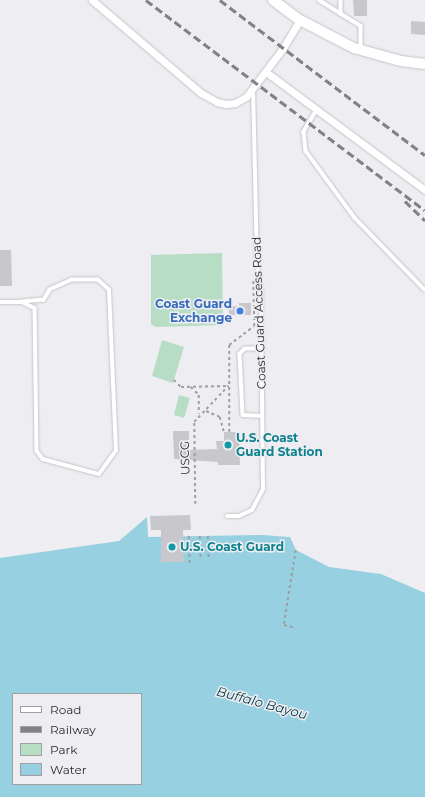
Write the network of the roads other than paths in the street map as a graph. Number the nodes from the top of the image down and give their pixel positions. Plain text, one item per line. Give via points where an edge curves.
1 (92, 0) edge
2 (273, 0) edge
3 (319, 0) edge
4 (341, 0) edge
5 (330, 1) edge
6 (330, 7) junction
7 (341, 14) junction
8 (300, 20) junction
9 (361, 50) junction
10 (425, 64) edge
11 (266, 72) junction
12 (253, 88) junction
13 (318, 109) junction
14 (425, 190) edge
15 (425, 290) edge
16 (0, 302) edge
17 (22, 302) junction
18 (261, 349) junction
19 (262, 416) junction
20 (227, 516) dead end

1 - 12 street via 209,98 217,102 235,103 246,97
2 - 8 main road
3 - 6 lane
4 - 7 lane
5 - 6 lane
6 - 7 lane
7 - 9 lane via 361,26
8 - 9 main road
8 - 11 street
9 - 10 main road via 401,61
11 - 12 street
11 - 13 street
12 - 18 lane, Coast Guard Access Road
13 - 14 street
13 - 15 lane via 304,132 306,152 355,218
16 - 17 lane
17 - 17 lane via 44,300 50,290 72,280 98,280 109,290 116,451 99,474 43,459 37,451 35,308
18 - 19 lane, Coast Guard Access Road
18 - 19 lane via 245,349 240,354 242,416
19 - 20 lane, Coast Guard Access Road via 263,489 252,510 239,516

